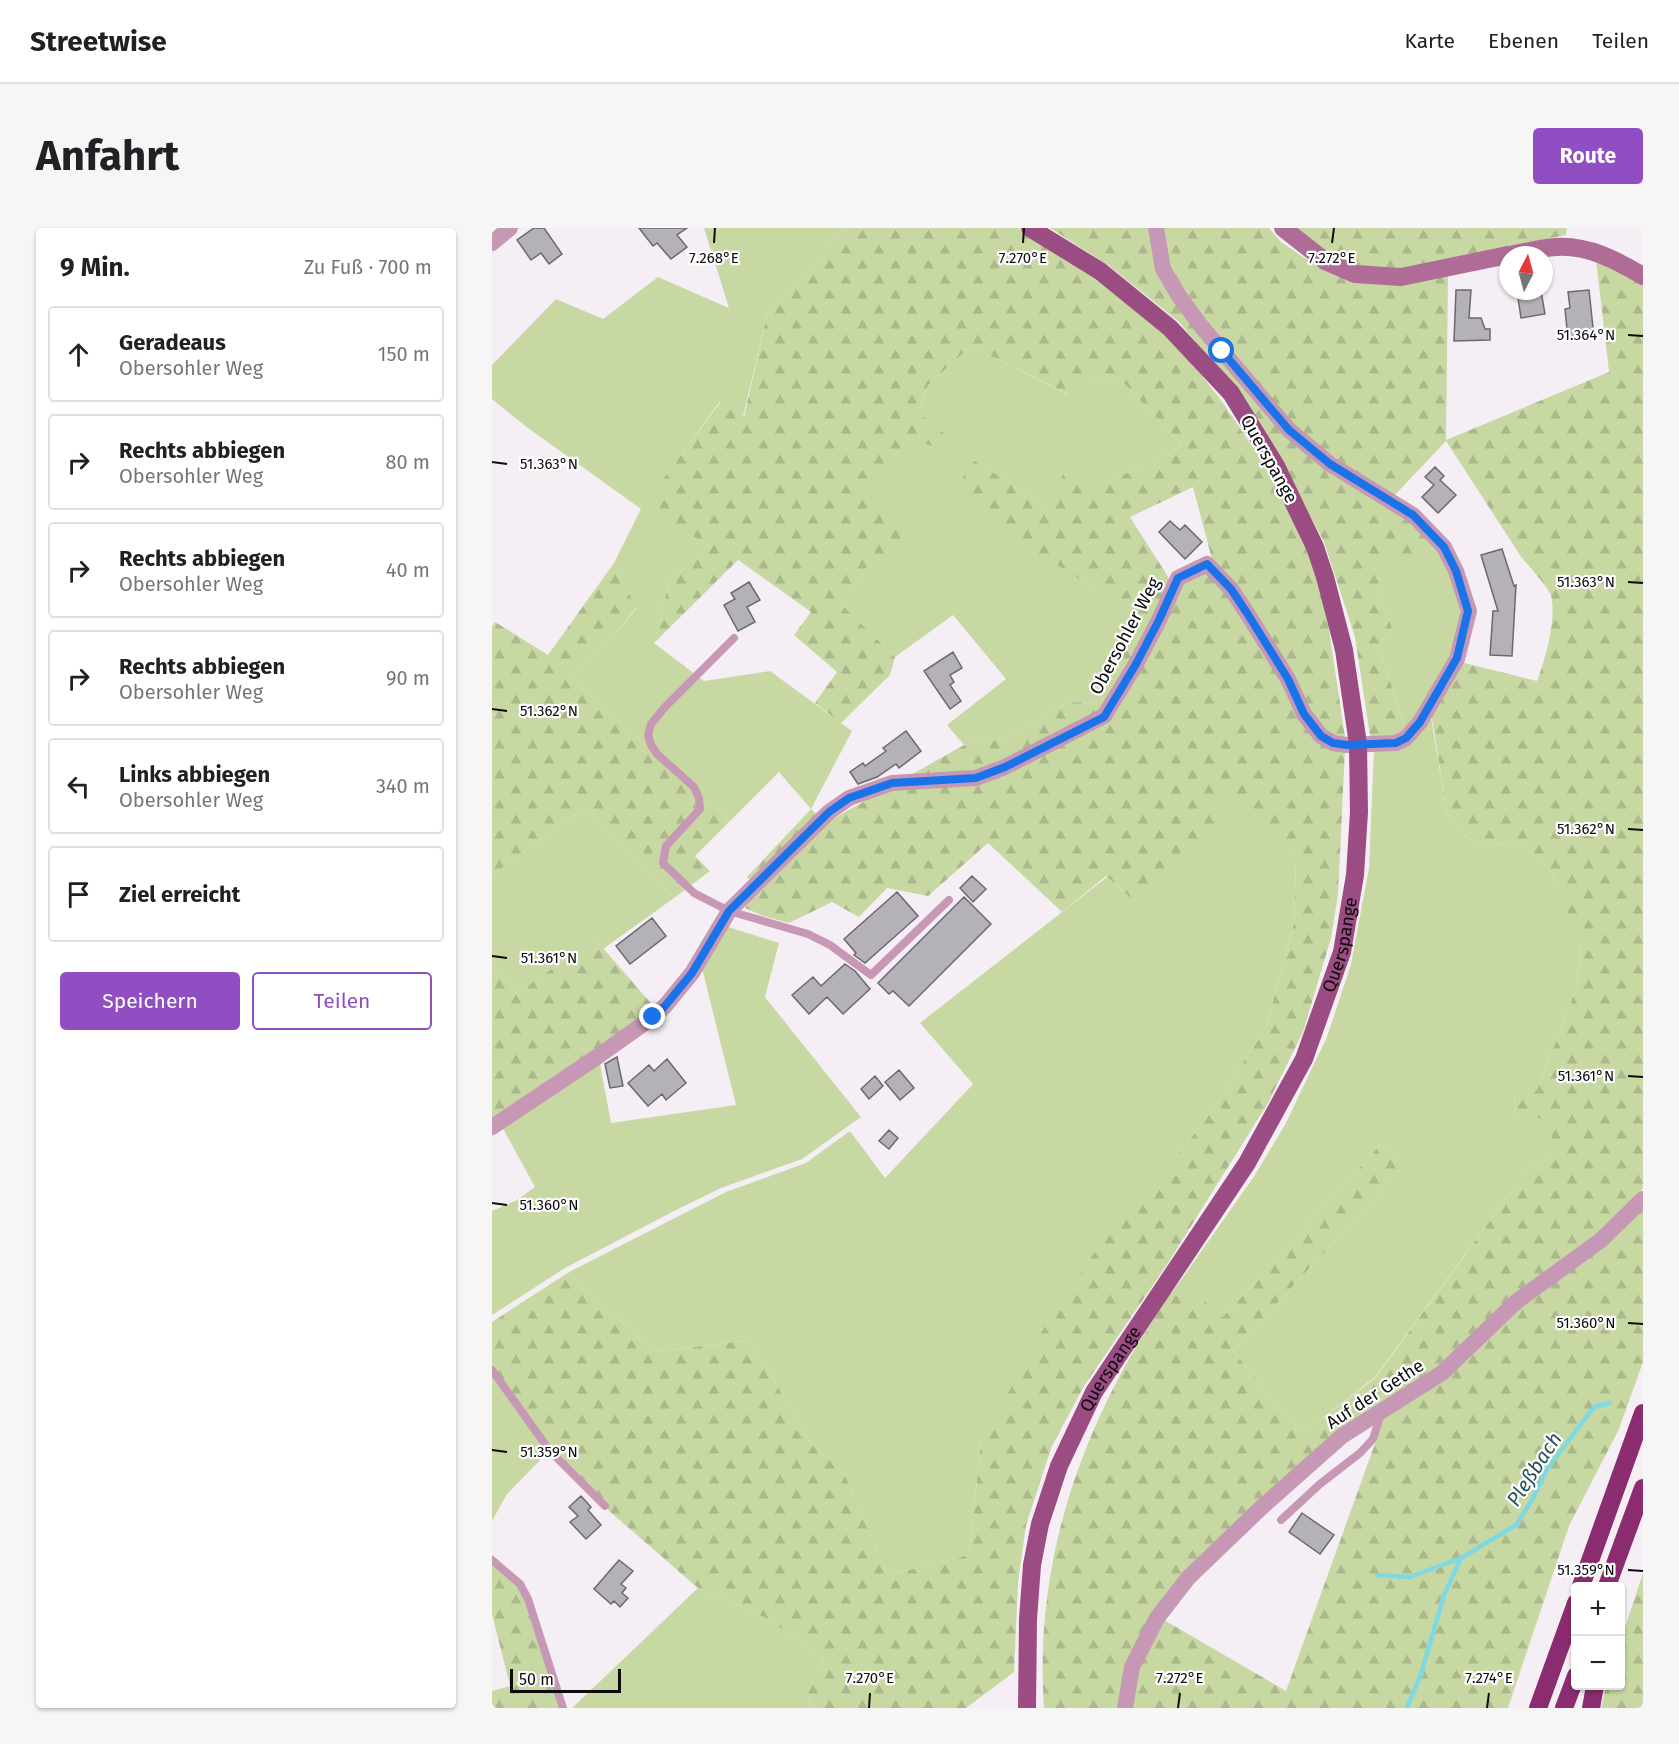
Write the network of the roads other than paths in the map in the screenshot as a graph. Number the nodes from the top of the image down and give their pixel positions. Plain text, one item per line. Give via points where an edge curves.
1 (510, 228) edge
2 (1030, 228) edge
3 (1156, 228) edge
4 (1283, 228) edge
5 (492, 243) edge
6 (1553, 248) edge
7 (1499, 257) edge
8 (1643, 276) edge
9 (734, 638) dead end
10 (1358, 744) junction
11 (949, 900) dead end
12 (729, 911) junction
13 (492, 1128) edge
14 (1643, 1199) edge
15 (492, 1370) edge
16 (1382, 1411) junction
17 (1643, 1413) edge
18 (1643, 1488) edge
19 (605, 1506) dead end
20 (1281, 1520) dead end
21 (492, 1560) edge
22 (1583, 1582) edge
23 (1609, 1582) edge
24 (1620, 1582) edge
25 (1571, 1614) edge
26 (1571, 1688) edge
27 (1594, 1690) edge
28 (563, 1708) edge
29 (1027, 1708) edge
30 (1125, 1708) edge
31 (1538, 1708) edge
32 (1564, 1708) edge
33 (1591, 1708) edge

1 - 5 street
2 - 10 main road, Querspange via 1100,272 1170,328 1231,393 1276,466 1315,548 1344,650
3 - 10 street, Obersohler Weg via 1163,269 1179,296 1289,430 1330,464 1413,515 1444,547 1456,571 1468,611 1457,658 1438,693 1406,738 1396,743
4 - 7 street via 1325,261 1355,274 1401,277
6 - 8 street via 1584,249
9 - 12 lane via 665,707 651,724 648,735 651,745 694,787 699,798 700,809 666,846 663,863 694,893
10 - 12 street, Obersohler Weg via 1333,743 1321,736 1304,714 1288,679 1231,589 1207,564 1178,578 1155,629 1104,717 976,778 892,783 849,798 829,812
10 - 29 main road, Querspange via 1355,876 1342,952 1329,993 1304,1059 1247,1163 1097,1386 1059,1466 1040,1524 1031,1574
11 - 12 lane via 871,975 808,934
12 - 13 street, Obersohler Weg via 692,973 653,1017
14 - 16 street, Auf der Gethe via 1601,1240 1516,1302 1442,1373
15 - 19 lane via 549,1450
16 - 20 lane via 1373,1439
16 - 30 street, Auf der Gethe via 1342,1436 1188,1578 1157,1618 1132,1667
17 - 22 highway
18 - 23 highway
18 - 24 highway
21 - 28 lane via 520,1584 528,1599
25 - 31 highway
26 - 32 highway
27 - 33 highway

